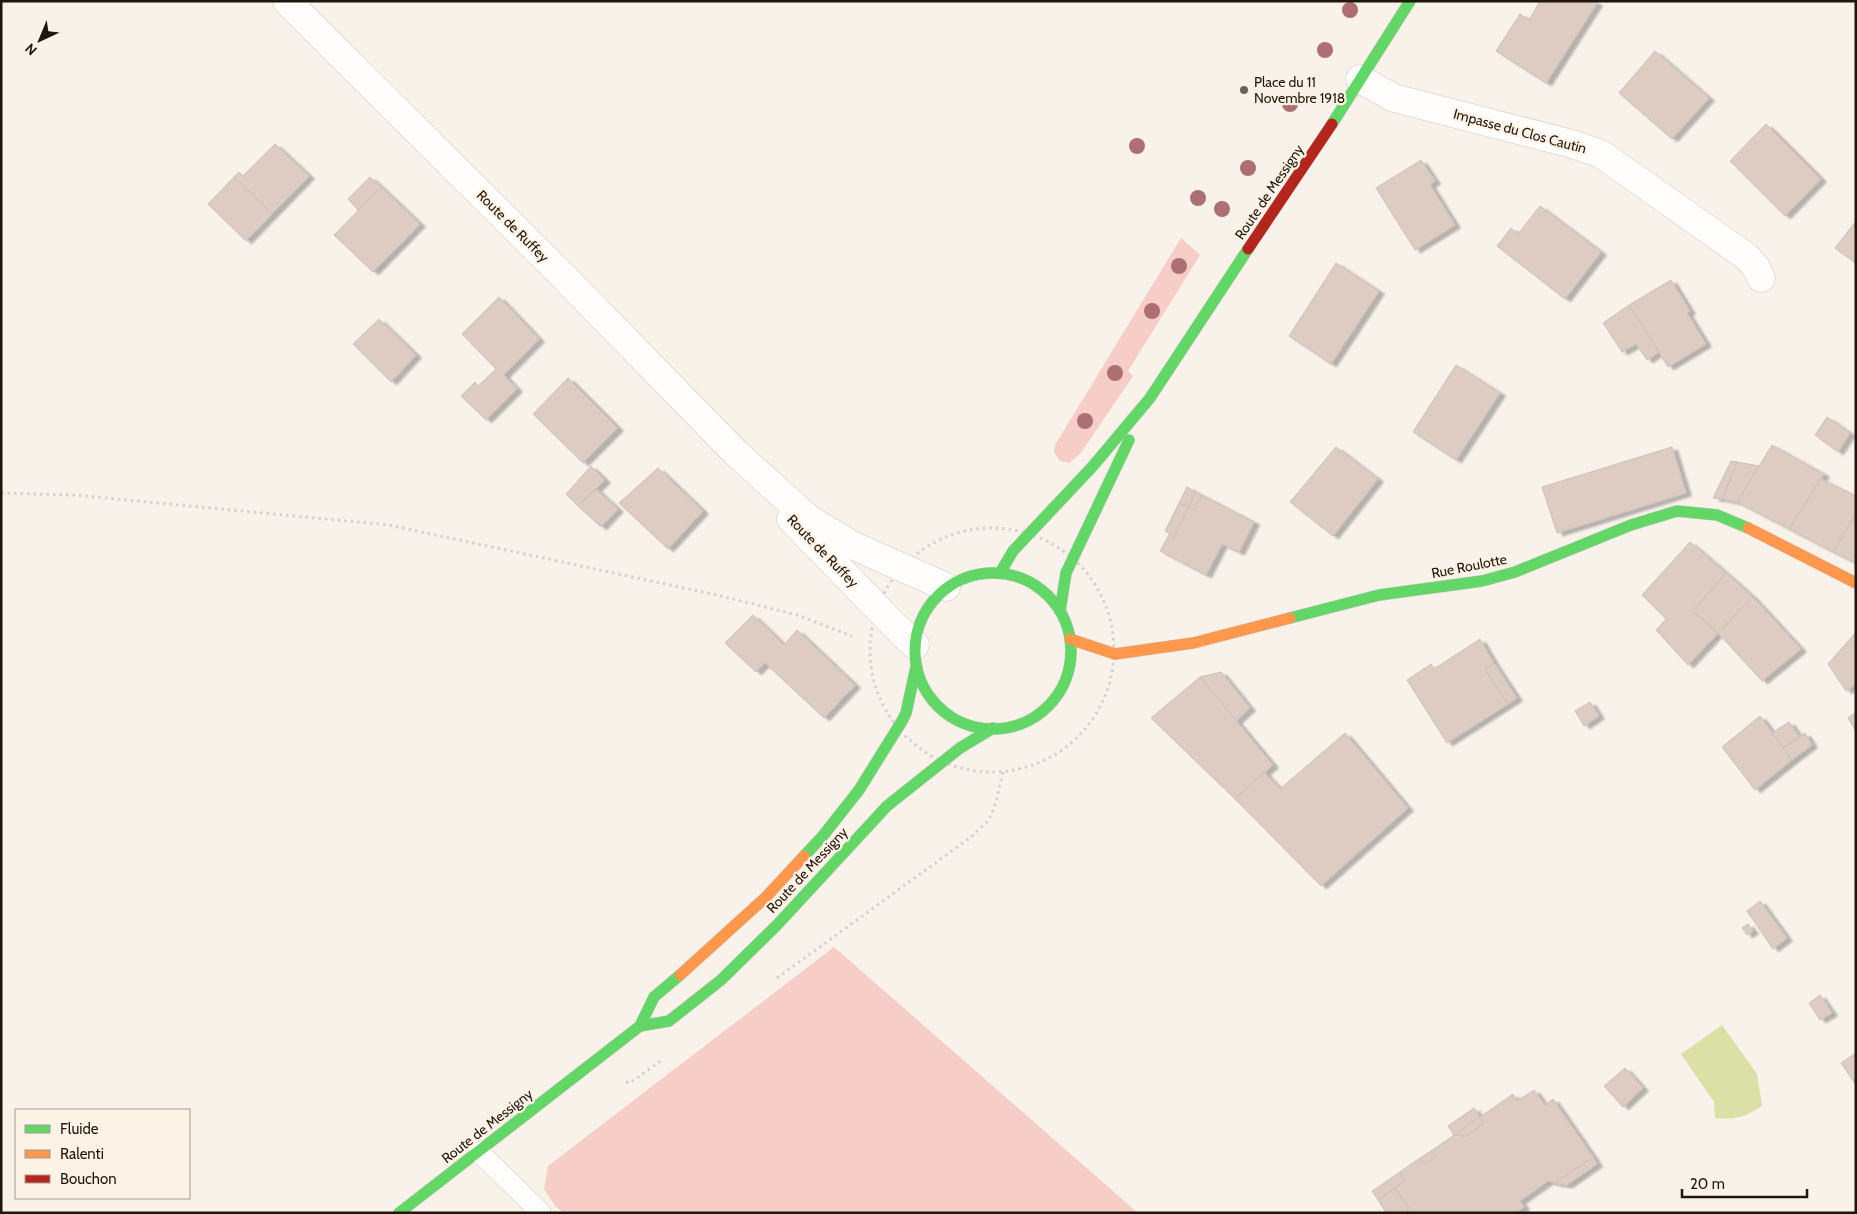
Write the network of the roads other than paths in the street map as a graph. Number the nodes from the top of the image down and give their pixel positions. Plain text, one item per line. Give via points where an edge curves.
1 (287, 1) edge
2 (1410, 1) edge
3 (1360, 79) junction
4 (1761, 278) dead end
5 (1150, 398) junction
6 (736, 453) junction
7 (1000, 573) junction
8 (1856, 583) edge
9 (946, 587) junction
10 (1060, 611) junction
11 (1070, 638) junction
12 (915, 656) junction
13 (993, 728) junction
14 (640, 1026) junction
15 (479, 1152) junction
16 (399, 1213) edge
17 (542, 1213) edge

1 - 6 street, Route de Ruffey
2 - 3 main road, Route de Messigny
3 - 4 street, Impasse du Clos Cautin via 1394,98 1602,154 1747,257
3 - 5 main road, Route de Messigny
5 - 7 main road, Route de Messigny via 1093,466 1013,551
5 - 10 main road, Route de Messigny via 1066,573
6 - 9 street, Route de Ruffey via 808,519 852,545
6 - 12 street, Route de Ruffey
7 - 9 main road via 981,573
7 - 10 main road via 1034,585
8 - 11 main road, Rue Roulotte via 1725,518 1677,511 1631,525 1507,575 1379,595 1193,643 1115,654
9 - 12 main road via 928,606 918,625
10 - 11 main road
11 - 13 main road via 1066,678 1057,695 1038,714 1013,726
12 - 13 main road via 924,687 936,705 952,718 972,726
12 - 14 main road, Route de Messigny via 906,714 860,790 822,838 766,897 654,997
13 - 14 main road, Route de Messigny via 960,748 887,806 777,925 720,980 669,1021
14 - 15 main road, Route de Messigny
15 - 16 main road, Route de Messigny
15 - 17 lane

